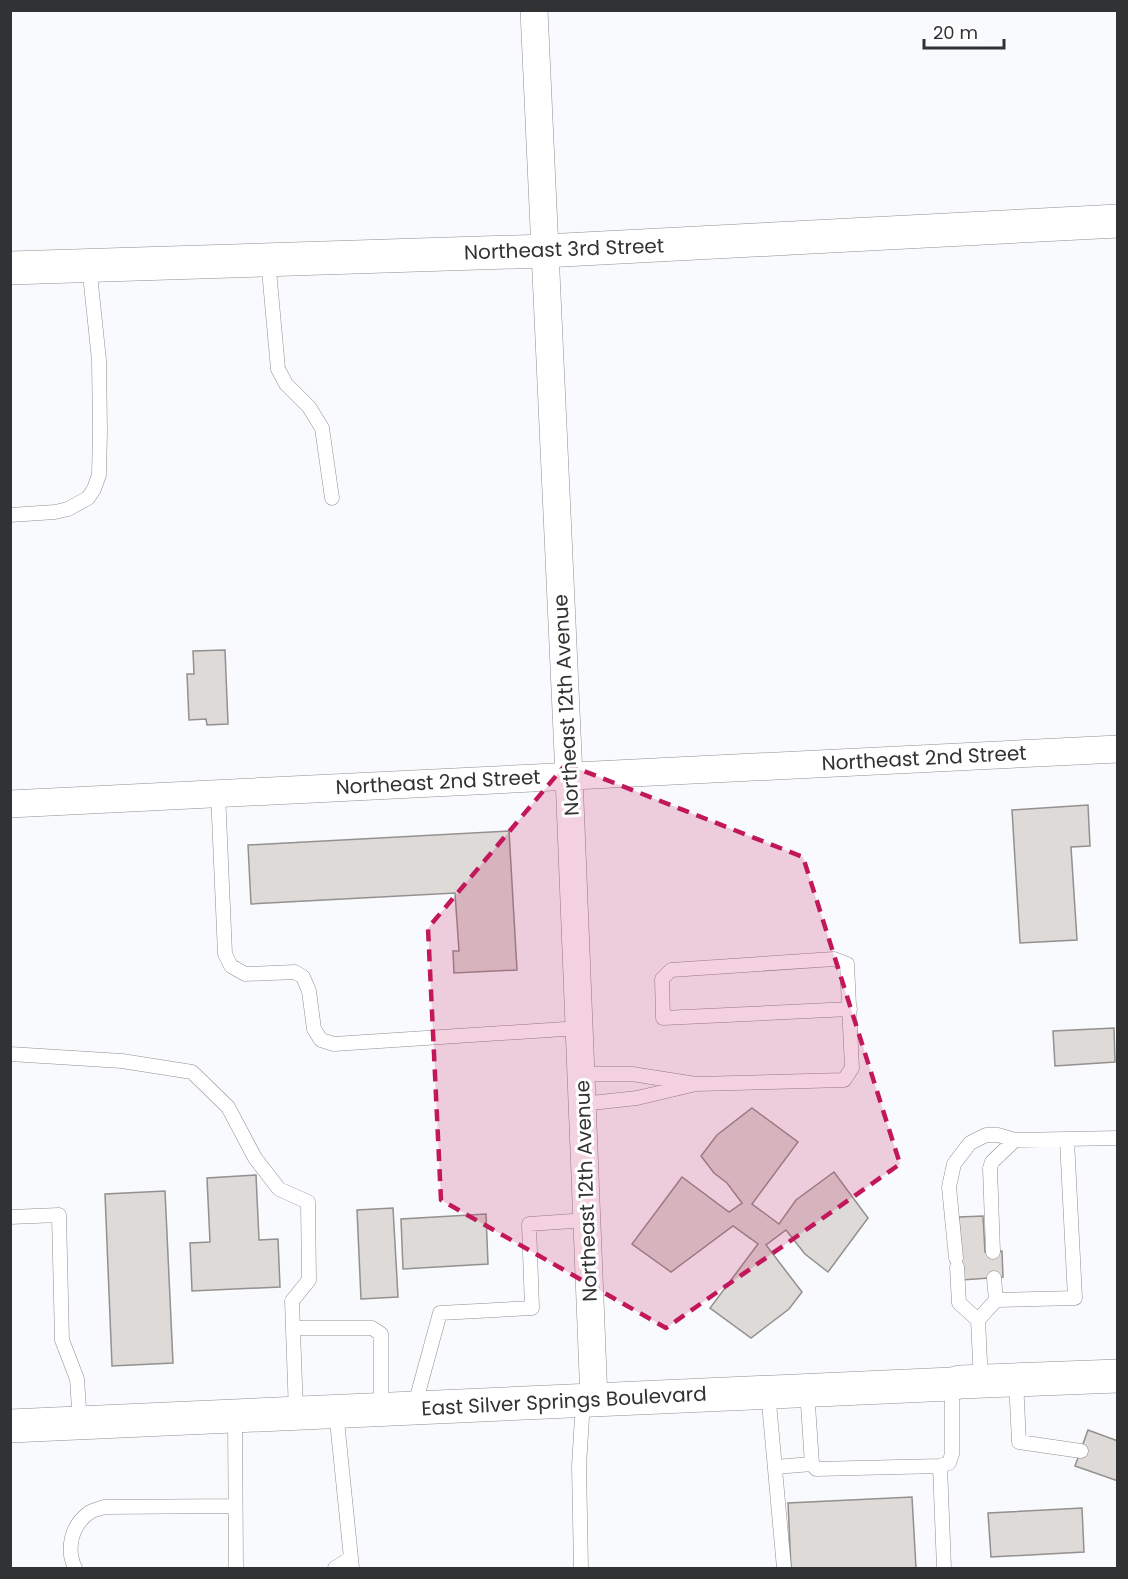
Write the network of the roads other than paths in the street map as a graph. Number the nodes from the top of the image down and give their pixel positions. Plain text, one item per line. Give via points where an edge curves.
1 (534, 10) edge
2 (1118, 221) edge
3 (544, 251) junction
4 (268, 259) junction
5 (89, 265) junction
6 (10, 267) edge
7 (332, 498) dead end
8 (10, 514) edge
9 (1118, 749) edge
10 (569, 776) junction
11 (218, 794) junction
12 (10, 804) edge
13 (849, 1009) junction
14 (580, 1028) junction
15 (10, 1054) edge
16 (581, 1074) junction
17 (696, 1084) junction
18 (582, 1104) junction
19 (1118, 1138) edge
20 (1015, 1140) junction
21 (1067, 1140) junction
22 (10, 1217) edge
23 (587, 1220) junction
24 (993, 1252) dead end
25 (994, 1278) dead end
26 (996, 1300) junction
27 (978, 1320) junction
28 (293, 1328) junction
29 (1118, 1376) edge
30 (1016, 1381) junction
31 (967, 1383) junction
32 (807, 1390) junction
33 (768, 1392) junction
34 (588, 1400) junction
35 (414, 1408) junction
36 (381, 1410) junction
37 (336, 1412) junction
38 (296, 1413) junction
39 (235, 1416) junction
40 (81, 1423) junction
41 (10, 1426) edge
42 (1081, 1451) dead end
43 (812, 1464) junction
44 (944, 1464) junction
45 (775, 1467) junction
46 (236, 1506) junction
47 (351, 1563) edge
48 (240, 1567) edge
49 (75, 1569) edge
50 (335, 1569) edge
51 (581, 1569) edge
52 (784, 1569) edge
53 (944, 1569) edge

1 - 3 street, Northeast 12th Avenue
2 - 3 street, Northeast 3rd Street
3 - 4 street, Northeast 3rd Street
3 - 10 street, Northeast 12th Avenue
4 - 5 street, Northeast 3rd Street
4 - 7 lane via 278,369 322,428
5 - 6 street, Northeast 3rd Street
5 - 8 lane via 99,360 99,475 88,498 68,509
9 - 10 street, Northeast 2nd Street
10 - 11 street, Northeast 2nd Street
10 - 14 street, Northeast 12th Avenue
11 - 12 street, Northeast 2nd Street
11 - 14 lane via 225,954 231,966 245,974 295,972 303,977 314,1029 321,1040 334,1044
13 - 13 lane via 847,964 834,959 671,970 662,979 663,1018
13 - 17 lane via 852,1068 844,1080
14 - 16 street, Northeast 12th Avenue
15 - 28 lane via 122,1061 192,1072 228,1107 255,1158 279,1189 308,1202 309,1280 292,1301
16 - 17 lane via 632,1074
16 - 18 street, Northeast 12th Avenue
17 - 18 lane via 637,1098
18 - 23 street, Northeast 12th Avenue
19 - 21 lane
20 - 21 lane
20 - 24 lane via 990,1168
20 - 27 lane via 986,1135 970,1143 954,1164 949,1187 959,1303
21 - 26 lane via 1075,1298
22 - 40 lane via 59,1215 62,1341 77,1379
23 - 34 street, Northeast 12th Avenue
23 - 35 lane via 529,1224 532,1308 440,1313
25 - 26 lane
26 - 27 lane
27 - 31 lane
28 - 36 lane via 372,1328 381,1334
28 - 38 lane
29 - 30 street, East Silver Springs Boulevard
30 - 31 street, East Silver Springs Boulevard
30 - 42 lane via 1019,1443
31 - 32 street, East Silver Springs Boulevard
31 - 44 lane via 952,1454
32 - 33 street, East Silver Springs Boulevard
32 - 43 lane
33 - 34 street, East Silver Springs Boulevard
33 - 45 lane
34 - 35 street, East Silver Springs Boulevard
34 - 51 lane via 579,1466
35 - 36 street, East Silver Springs Boulevard
36 - 37 street, East Silver Springs Boulevard
37 - 38 street, East Silver Springs Boulevard
37 - 47 lane
38 - 39 street, East Silver Springs Boulevard
39 - 40 street, East Silver Springs Boulevard
39 - 46 lane
40 - 41 street, East Silver Springs Boulevard
43 - 44 lane via 816,1469
43 - 45 lane
44 - 53 lane
45 - 52 lane
46 - 48 lane
46 - 49 lane via 104,1507 91,1511 79,1522 70,1542 70,1559
47 - 50 lane

